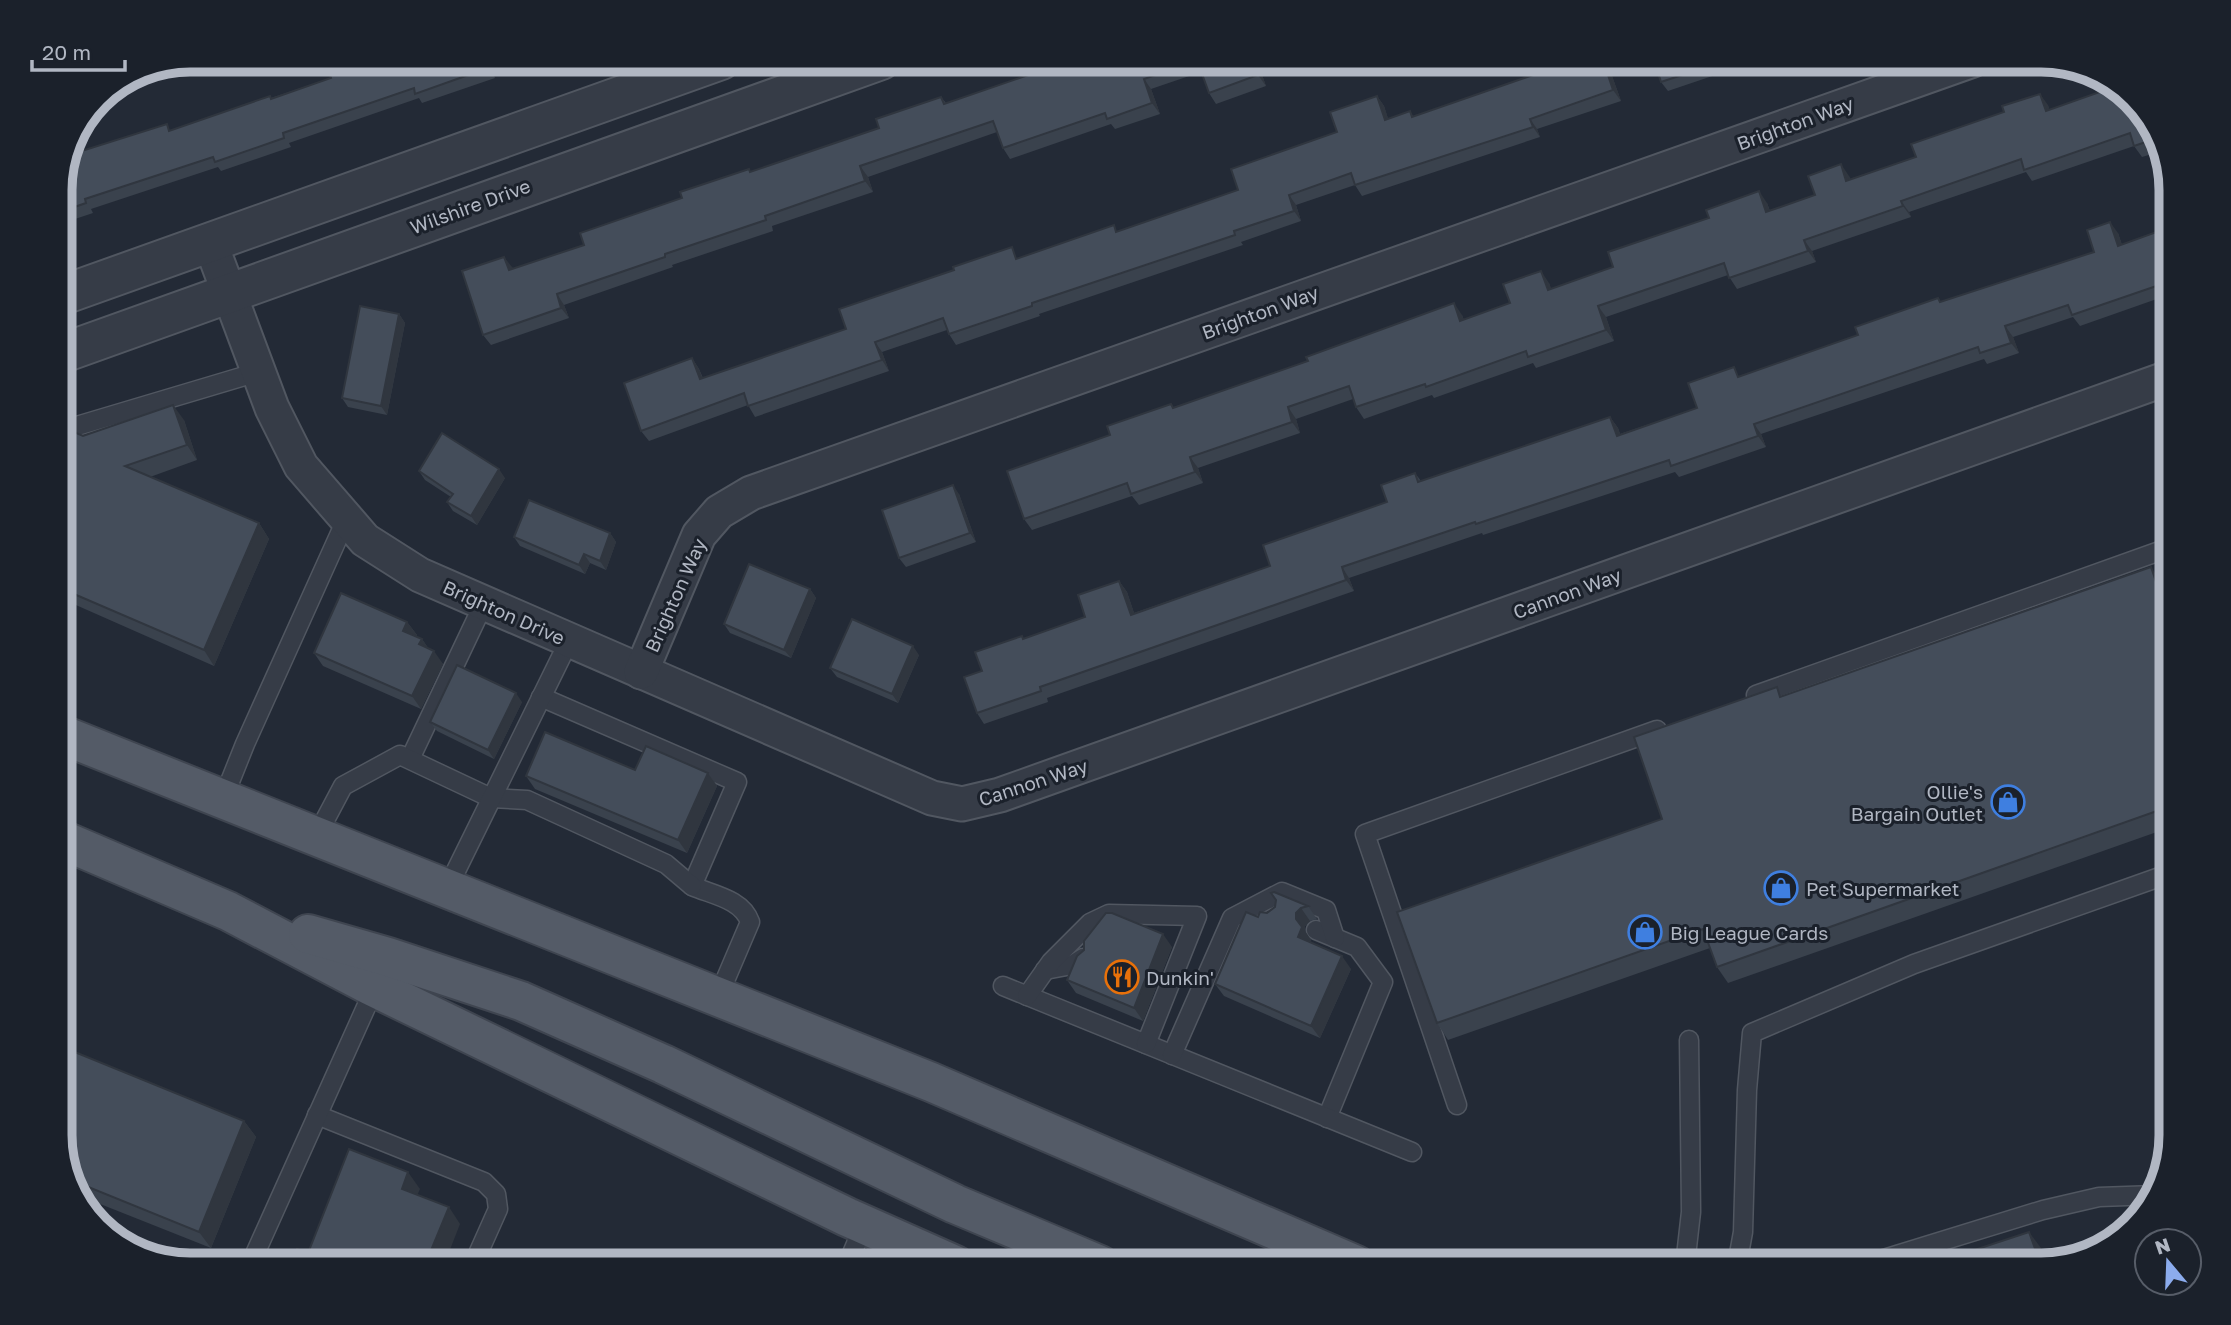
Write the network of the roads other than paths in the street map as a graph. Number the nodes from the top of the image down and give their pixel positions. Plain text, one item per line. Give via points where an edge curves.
1 (687, 72) edge
2 (847, 72) edge
3 (1939, 72) edge
4 (210, 242) junction
5 (72, 292) edge
6 (228, 293) junction
7 (72, 350) edge
8 (258, 372) junction
9 (2159, 381) edge
10 (72, 427) edge
11 (346, 520) junction
12 (2159, 551) edge
13 (484, 603) junction
14 (569, 641) junction
15 (641, 672) junction
16 (541, 697) junction
17 (1742, 700) edge
18 (1677, 723) edge
19 (72, 739) edge
20 (410, 760) junction
21 (491, 798) junction
22 (223, 799) junction
23 (962, 804) joint
24 (316, 836) junction
25 (72, 855) edge
26 (2159, 877) edge
27 (692, 886) junction
28 (447, 889) junction
29 (1254, 906) junction
30 (1109, 914) junction
31 (1274, 915) edge
32 (1315, 930) dead end
33 (1335, 938) junction
34 (1091, 940) edge
35 (1083, 958) edge
36 (1410, 968) junction
37 (1045, 970) junction
38 (381, 972) junction
39 (1383, 982) junction
40 (1003, 986) dead end
41 (1027, 996) junction
42 (718, 997) junction
43 (1689, 1040) dead end
44 (1146, 1044) junction
45 (1172, 1055) junction
46 (1457, 1105) dead end
47 (317, 1115) junction
48 (1327, 1118) junction
49 (1412, 1152) dead end
50 (2142, 1195) edge
51 (864, 1225) junction
52 (255, 1253) edge
53 (478, 1253) edge
54 (852, 1253) edge
55 (928, 1253) edge
56 (1071, 1253) edge
57 (1328, 1253) edge
58 (1686, 1253) edge
59 (1739, 1253) edge
60 (1903, 1253) edge

1 - 4 street
2 - 6 street, Wilshire Drive
3 - 15 street, Brighton Way via 751,493 719,512 699,535
4 - 5 street
4 - 6 street, Brighton Drive
6 - 7 street, Wilshire Drive
6 - 8 street, Brighton Drive
8 - 10 lane
8 - 11 street, Brighton Drive via 301,467
9 - 23 street, Cannon Way via 1000,795
11 - 13 street, Brighton Drive via 365,540 420,575
11 - 22 lane
12 - 17 lane
13 - 14 street, Brighton Drive
13 - 20 lane
14 - 15 street, Brighton Drive
14 - 16 lane
15 - 23 street, Brighton Drive via 932,798
16 - 21 lane
16 - 27 lane via 737,782
18 - 36 lane via 1364,834
19 - 22 main road
20 - 21 lane
20 - 24 lane via 400,755 343,786
21 - 27 lane via 527,800 666,864
21 - 28 lane
22 - 24 main road
24 - 28 main road
25 - 38 main road
26 - 59 lane via 1914,964 1752,1033
27 - 42 lane via 739,905 750,922
28 - 42 main road
29 - 31 lane
29 - 33 lane via 1282,892 1326,910
29 - 45 lane via 1232,918
30 - 34 lane
30 - 37 lane via 1090,923
30 - 44 lane via 1197,916
32 - 33 lane
33 - 39 lane via 1357,947
35 - 37 lane
36 - 39 lane
36 - 46 lane
37 - 41 lane
38 - 47 lane
38 - 51 main road
38 - 56 main road via 521,1001 956,1205
39 - 48 lane
40 - 41 lane
41 - 44 lane
42 - 57 main road via 931,1082
43 - 58 lane
44 - 45 lane
45 - 48 lane
47 - 52 lane
47 - 53 lane via 484,1182 496,1194 498,1209
48 - 49 lane
50 - 60 lane via 2099,1197 2043,1210
51 - 54 lane
51 - 55 main road

